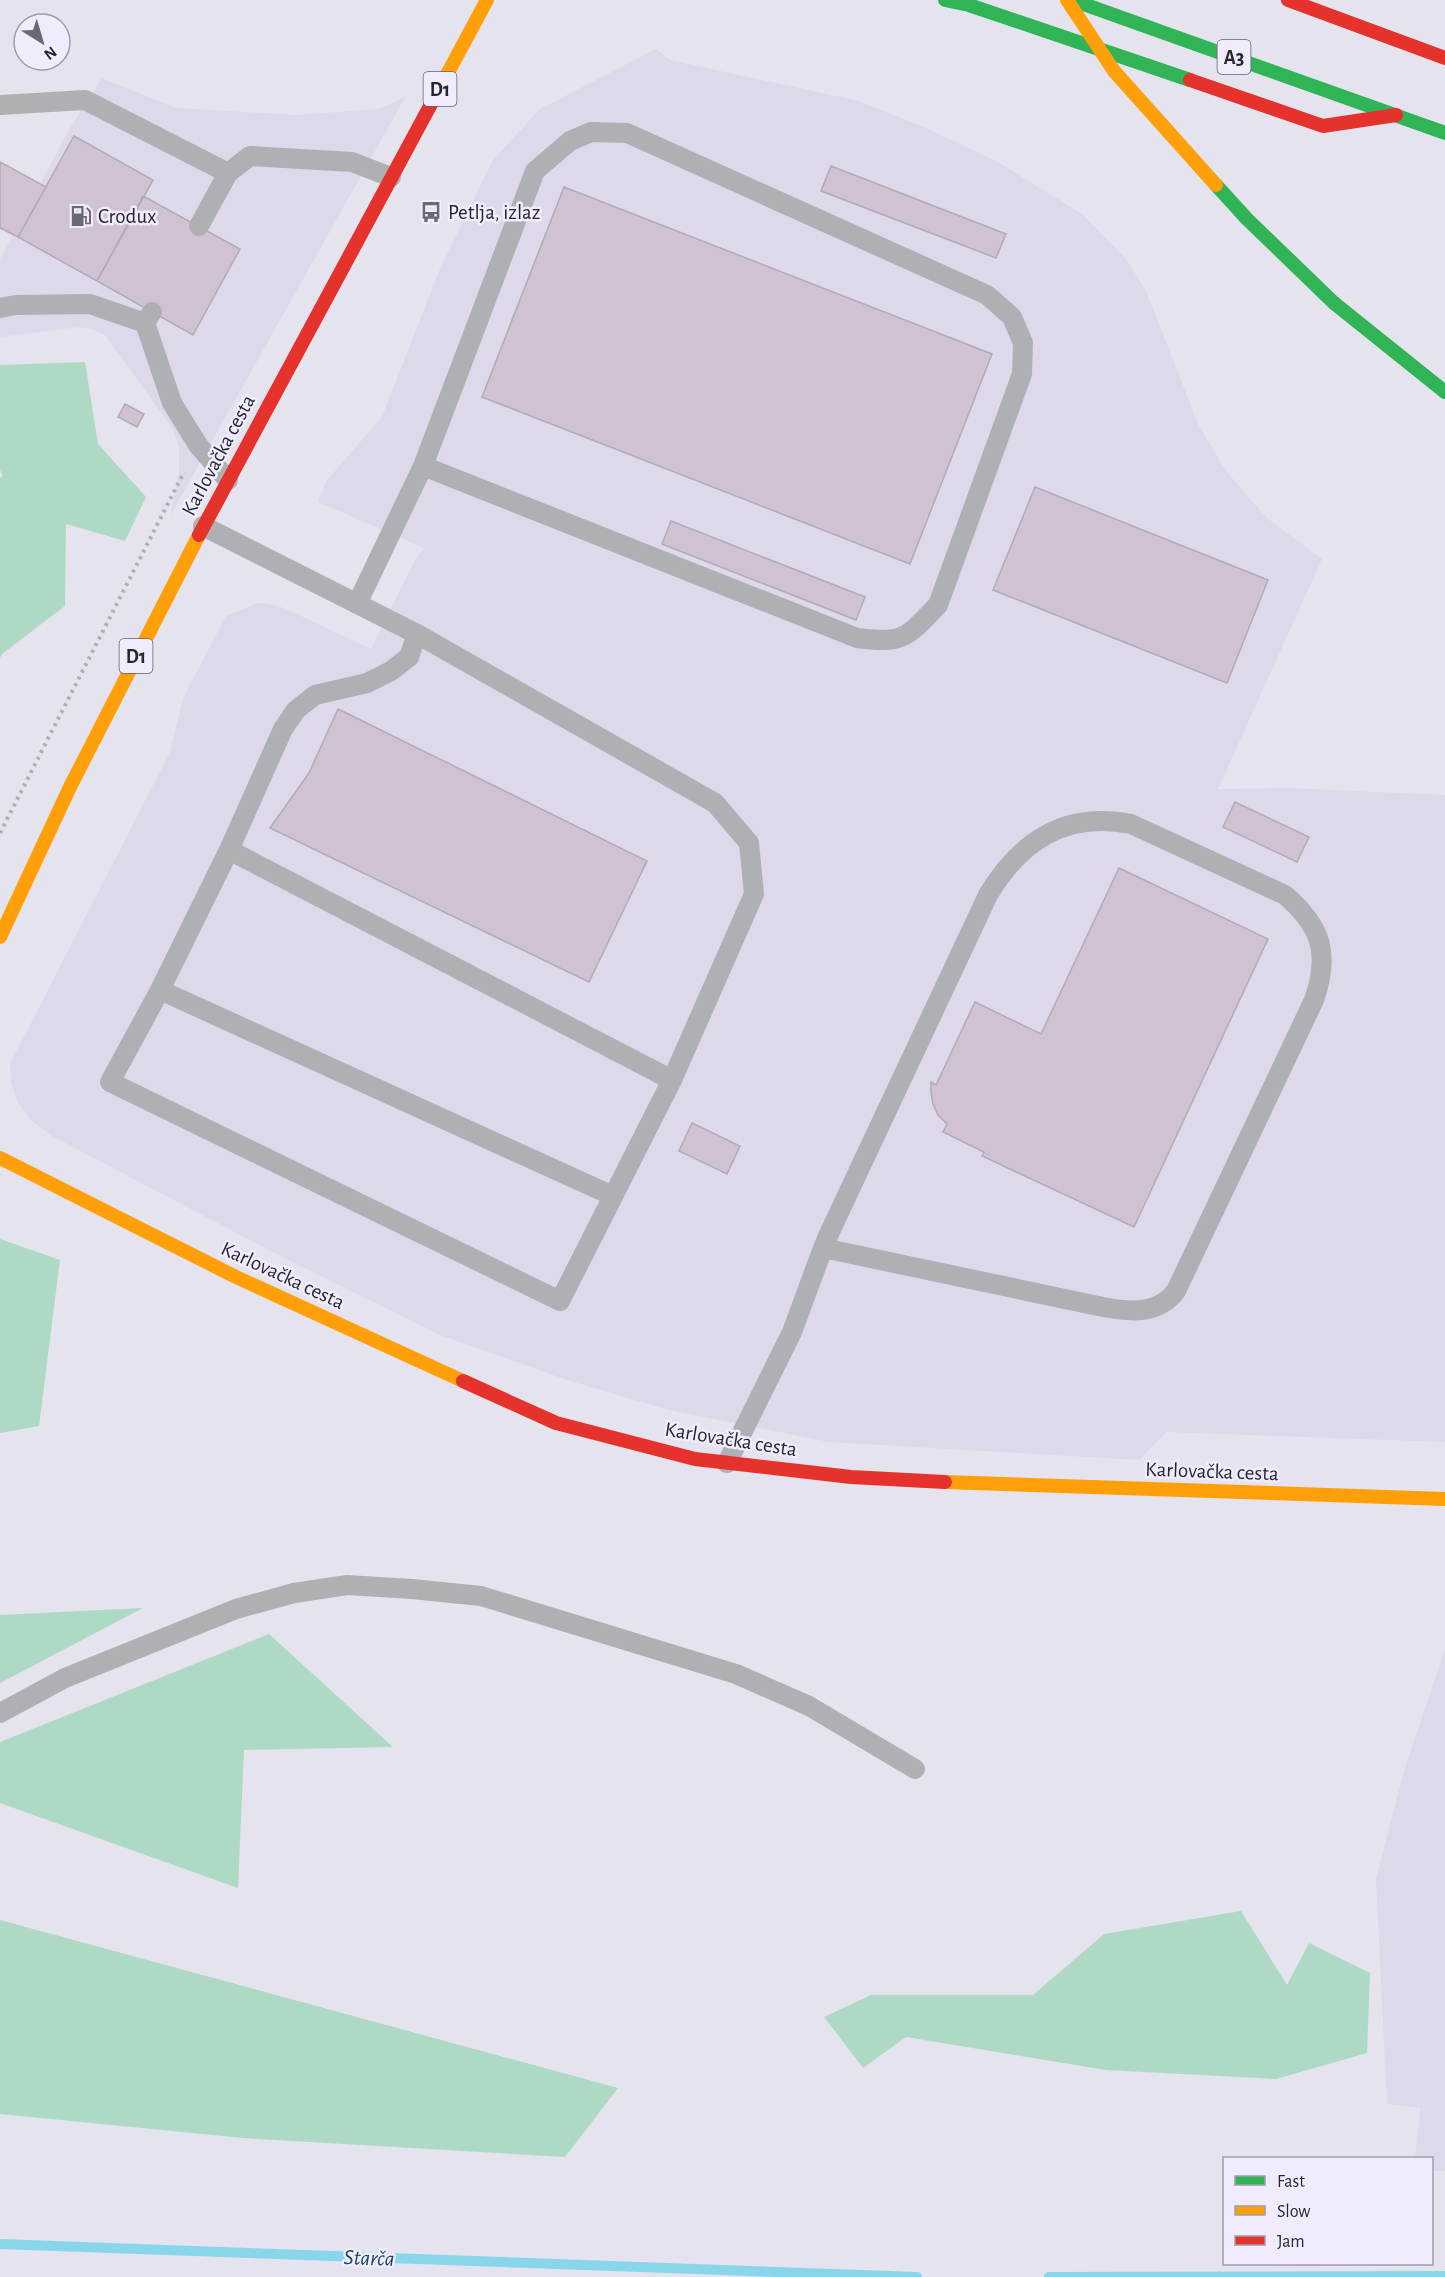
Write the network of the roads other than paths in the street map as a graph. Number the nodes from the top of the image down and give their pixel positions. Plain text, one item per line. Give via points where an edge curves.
1 (487, 0) edge
2 (945, 0) edge
3 (1067, 0) edge
4 (1072, 0) edge
5 (1287, 0) edge
6 (1445, 58) edge
7 (0, 105) edge
8 (1396, 115) junction
9 (1445, 133) edge
10 (228, 172) junction
11 (391, 177) junction
12 (199, 226) dead end
13 (0, 308) edge
14 (1445, 392) edge
15 (423, 466) junction
16 (228, 480) junction
17 (203, 526) junction
18 (357, 604) junction
19 (417, 634) junction
20 (229, 850) junction
21 (0, 937) edge
22 (160, 990) junction
23 (672, 1080) junction
24 (0, 1158) edge
25 (613, 1196) junction
26 (824, 1248) junction
27 (727, 1462) junction
28 (1445, 1499) edge
29 (0, 1713) edge
30 (915, 1769) dead end

1 - 11 main road, Karlovačka cesta / D1
2 - 8 main road via 1323,126
3 - 14 main road, bridge via 1114,71 1247,219 1334,303
4 - 8 main road, A3
5 - 6 main road
7 - 10 lane via 84,100
8 - 9 main road, A3
10 - 11 lane via 250,156 285,157 352,162
10 - 12 lane
11 - 16 main road, Karlovačka cesta / D1
13 - 16 lane via 90,304 148,317 172,403 198,445
15 - 15 lane via 535,171 570,141 591,132 627,134 987,295 1012,317 1023,343 1022,374 938,605 909,634 885,641 857,638
15 - 18 lane
16 - 17 main road, Karlovačka cesta / D1
17 - 18 lane
17 - 21 main road, Karlovačka cesta / D1 via 70,787
18 - 19 lane
19 - 20 lane via 409,657 391,671 367,683 315,695 296,710 283,729
19 - 23 lane via 715,803 749,843 754,894
20 - 22 lane
20 - 23 lane
22 - 25 lane
22 - 25 lane via 110,1082 560,1301
23 - 25 lane
24 - 27 main road, Karlovačka cesta via 236,1277 556,1423 695,1459
26 - 26 lane via 988,895 1000,875 1041,837 1070,824 1114,820 1131,824 1285,895 1313,925 1323,959 1314,1000 1176,1292 1163,1304 1139,1311 1103,1307
26 - 27 lane via 792,1332
27 - 28 main road, Karlovačka cesta via 862,1478
29 - 30 lane via 65,1678 236,1609 294,1593 347,1585 481,1596 736,1674 808,1706

